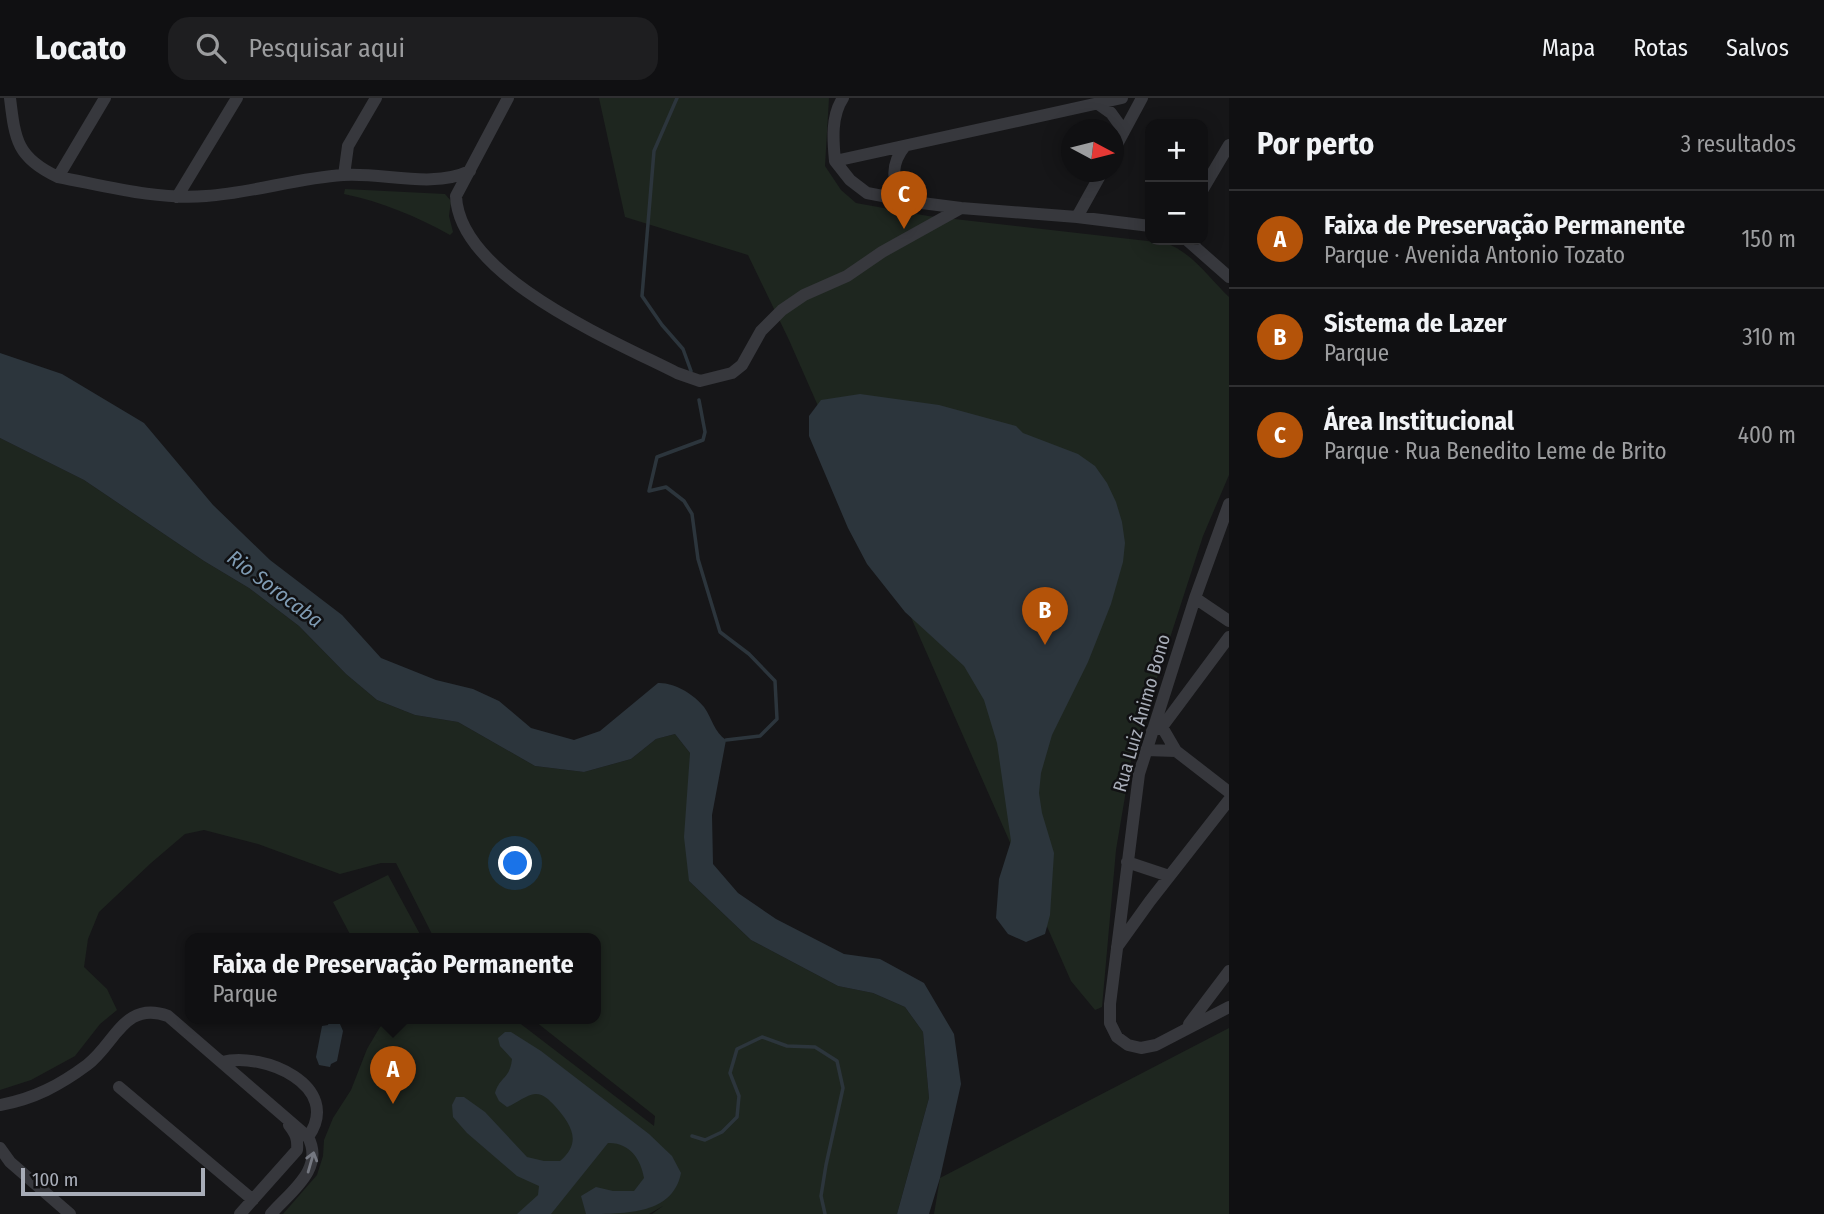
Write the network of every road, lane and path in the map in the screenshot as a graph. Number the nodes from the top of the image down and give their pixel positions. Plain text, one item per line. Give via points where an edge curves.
1 (10, 98) edge
2 (105, 98) edge
3 (237, 98) edge
4 (376, 98) edge
5 (508, 98) edge
6 (843, 98) edge
7 (1122, 98) edge
8 (1142, 98) edge
9 (1097, 103) junction
10 (1117, 119) edge
11 (1124, 131) edge
12 (1229, 145) edge
13 (905, 146) junction
14 (835, 161) junction
15 (470, 171) junction
16 (344, 175) junction
17 (58, 177) junction
18 (1096, 182) edge
19 (1207, 182) edge
20 (177, 197) junction
21 (902, 200) junction
22 (961, 208) junction
23 (1077, 217) junction
24 (1145, 225) edge
25 (1193, 245) edge
26 (1229, 277) edge
27 (1229, 504) edge
28 (1195, 598) junction
29 (1229, 621) edge
30 (1229, 637) edge
31 (1192, 684) junction
32 (1166, 690) junction
33 (1157, 729) junction
34 (1146, 750) junction
35 (1176, 751) junction
36 (1229, 792) edge
37 (1229, 800) edge
38 (1127, 862) junction
39 (1169, 876) junction
40 (1150, 901) junction
41 (1121, 911) junction
42 (1117, 948) junction
43 (1229, 971) edge
44 (1229, 1007) edge
45 (1187, 1027) junction
46 (222, 1062) junction
47 (119, 1087) dead end
48 (0, 1105) edge
49 (278, 1111) junction
50 (308, 1137) junction
51 (0, 1148) edge
52 (253, 1200) junction
53 (70, 1214) edge
54 (240, 1214) edge
55 (271, 1214) edge

1 - 17 street via 13,129 26,158
2 - 17 street
3 - 20 street
4 - 16 street via 348,146
5 - 15 street
6 - 14 street via 837,106 833,137
7 - 9 street
8 - 11 street
9 - 10 street
9 - 13 street
12 - 19 street
13 - 14 street
13 - 21 street via 894,171
14 - 21 street via 867,192
15 - 16 street via 440,179
15 - 22 street via 456,196 456,209 486,256 536,300 700,381 719,378 742,365 761,331 804,295 847,276
16 - 20 street
17 - 20 street
18 - 23 street
21 - 22 street
22 - 23 street
23 - 24 street
25 - 26 street
27 - 28 street, Rua Luiz Ânimo Bono
28 - 29 street
28 - 32 street, Rua Luiz Ânimo Bono
30 - 31 street
31 - 32 street
31 - 33 street
32 - 33 street, Rua Luiz Ânimo Bono
33 - 34 street, Rua Luiz Ânimo Bono
33 - 35 street
34 - 35 street
34 - 38 street, Rua Luiz Ânimo Bono
35 - 36 street
37 - 39 street
38 - 39 street
38 - 41 street, Rua Luiz Ânimo Bono
39 - 40 street
40 - 41 street via 1142,908
40 - 42 street
41 - 42 street, Rua Luiz Ânimo Bono
42 - 45 street, Rua Luiz Ânimo Bono via 1110,1023 1117,1037 1142,1048
43 - 45 street
44 - 45 street
46 - 48 street via 168,1016 148,1012 130,1018 90,1062 54,1088 25,1101
46 - 49 street
46 - 50 street via 251,1060 279,1067 304,1083 316,1113
47 - 52 street
49 - 50 street
49 - 52 street via 296,1133 297,1150
55 -> 50 street via 310,1171 314,1154
51 - 53 street
52 - 54 street

